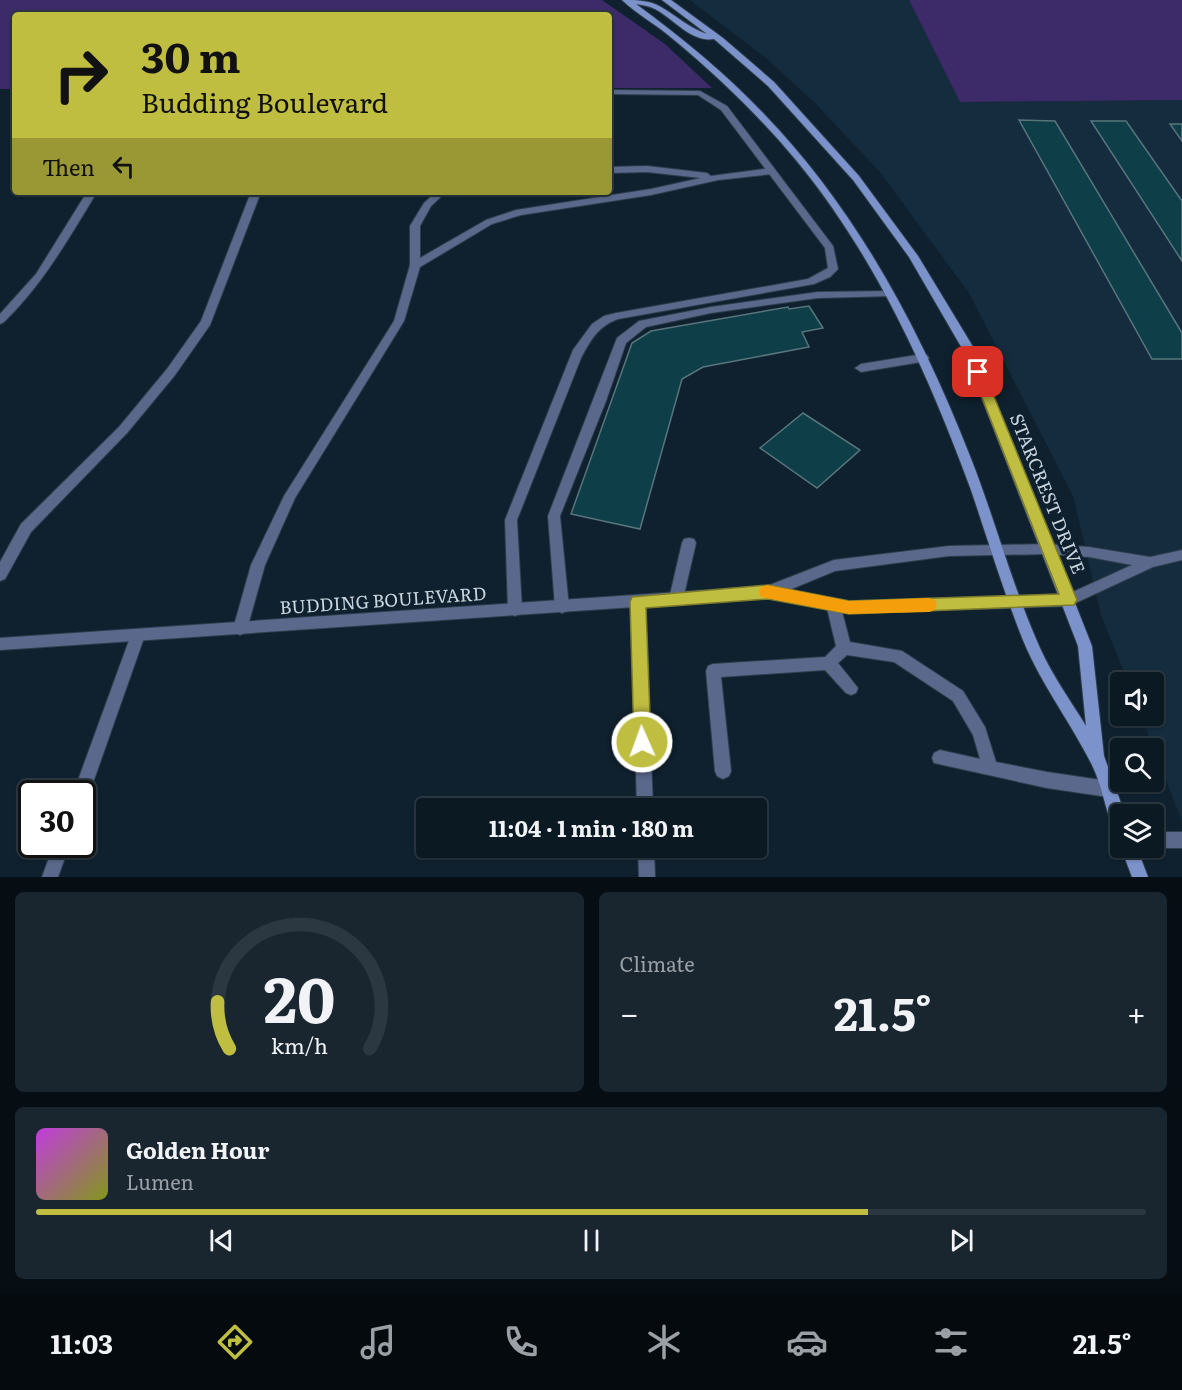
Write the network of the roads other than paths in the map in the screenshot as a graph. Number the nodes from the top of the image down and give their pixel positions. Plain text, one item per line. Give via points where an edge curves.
1 (628, 0) edge
2 (666, 0) edge
3 (720, 40) junction
4 (612, 92) edge
5 (612, 170) edge
6 (772, 171) junction
7 (718, 177) junction
8 (90, 195) edge
9 (255, 195) edge
10 (438, 195) edge
11 (415, 265) junction
12 (889, 294) junction
13 (0, 320) edge
14 (923, 358) junction
15 (861, 368) dead end
16 (689, 543) dead end
17 (1048, 549) junction
18 (998, 550) junction
19 (1182, 555) edge
20 (1151, 562) junction
21 (0, 575) edge
22 (768, 592) junction
23 (676, 599) junction
24 (1069, 600) junction
25 (638, 602) junction
26 (1016, 602) junction
27 (833, 604) junction
28 (562, 607) junction
29 (515, 610) junction
30 (240, 629) junction
31 (138, 635) junction
32 (0, 644) edge
33 (844, 648) junction
34 (828, 663) junction
35 (851, 688) dead end
36 (940, 758) dead end
37 (1098, 761) junction
38 (990, 768) junction
39 (723, 771) dead end
40 (86, 780) edge
41 (1108, 789) junction
42 (645, 798) edge
43 (1113, 804) edge
44 (1164, 840) edge
45 (1182, 840) edge
46 (57, 858) edge
47 (646, 858) edge
48 (1133, 858) edge
49 (50, 877) edge
50 (647, 877) edge
51 (1140, 877) edge

1 - 3 main road via 657,7 689,30
1 - 12 main road, STARCREST DRIVE via 710,62 769,122 830,199
2 - 3 main road, STARCREST DRIVE
3 - 17 main road, STARCREST DRIVE via 771,84 810,125 856,178 913,256 969,350
4 - 6 street via 685,92 709,96 724,108
5 - 7 street via 647,169
6 - 7 street
6 - 29 street via 830,248 832,269 810,282 616,316 588,332 511,519
7 - 11 street via 651,192 519,212 489,222
8 - 13 street via 43,273
9 - 21 street via 206,322 123,430 26,528
10 - 11 street via 427,205 416,226
11 - 30 street via 399,321 290,496 258,565
12 - 14 main road, STARCREST DRIVE
12 - 28 street via 818,296 711,310 643,324 621,341 554,516
14 - 15 street
14 - 18 main road, STARCREST DRIVE
16 - 23 street
17 - 18 street, BUDDING BOULEVARD
17 - 20 street, BUDDING BOULEVARD
17 - 24 main road, STARCREST DRIVE
18 - 22 street, BUDDING BOULEVARD via 949,551 834,566
18 - 26 main road, STARCREST DRIVE
19 - 20 street
20 - 24 street
22 - 23 street, BUDDING BOULEVARD
22 - 27 street, BUDDING BOULEVARD
23 - 25 street, BUDDING BOULEVARD
24 - 26 street, BUDDING BOULEVARD
24 - 37 main road, STARCREST DRIVE via 1085,646
25 - 28 street, BUDDING BOULEVARD
25 - 42 street
26 - 27 street, BUDDING BOULEVARD via 849,608
26 - 37 main road, STARCREST DRIVE via 1034,651
27 - 33 street
28 - 29 street, BUDDING BOULEVARD
29 - 30 street, BUDDING BOULEVARD
30 - 31 street, BUDDING BOULEVARD
31 - 32 street, BUDDING BOULEVARD
31 - 40 street
33 - 34 street
33 - 38 street via 897,656 958,696 980,732
34 - 35 street
34 - 39 street via 713,671
36 - 38 street
37 - 41 main road, STARCREST DRIVE
38 - 41 street
41 - 43 main road, STARCREST DRIVE
44 - 45 street
46 - 49 street
47 - 50 street
48 - 51 main road

